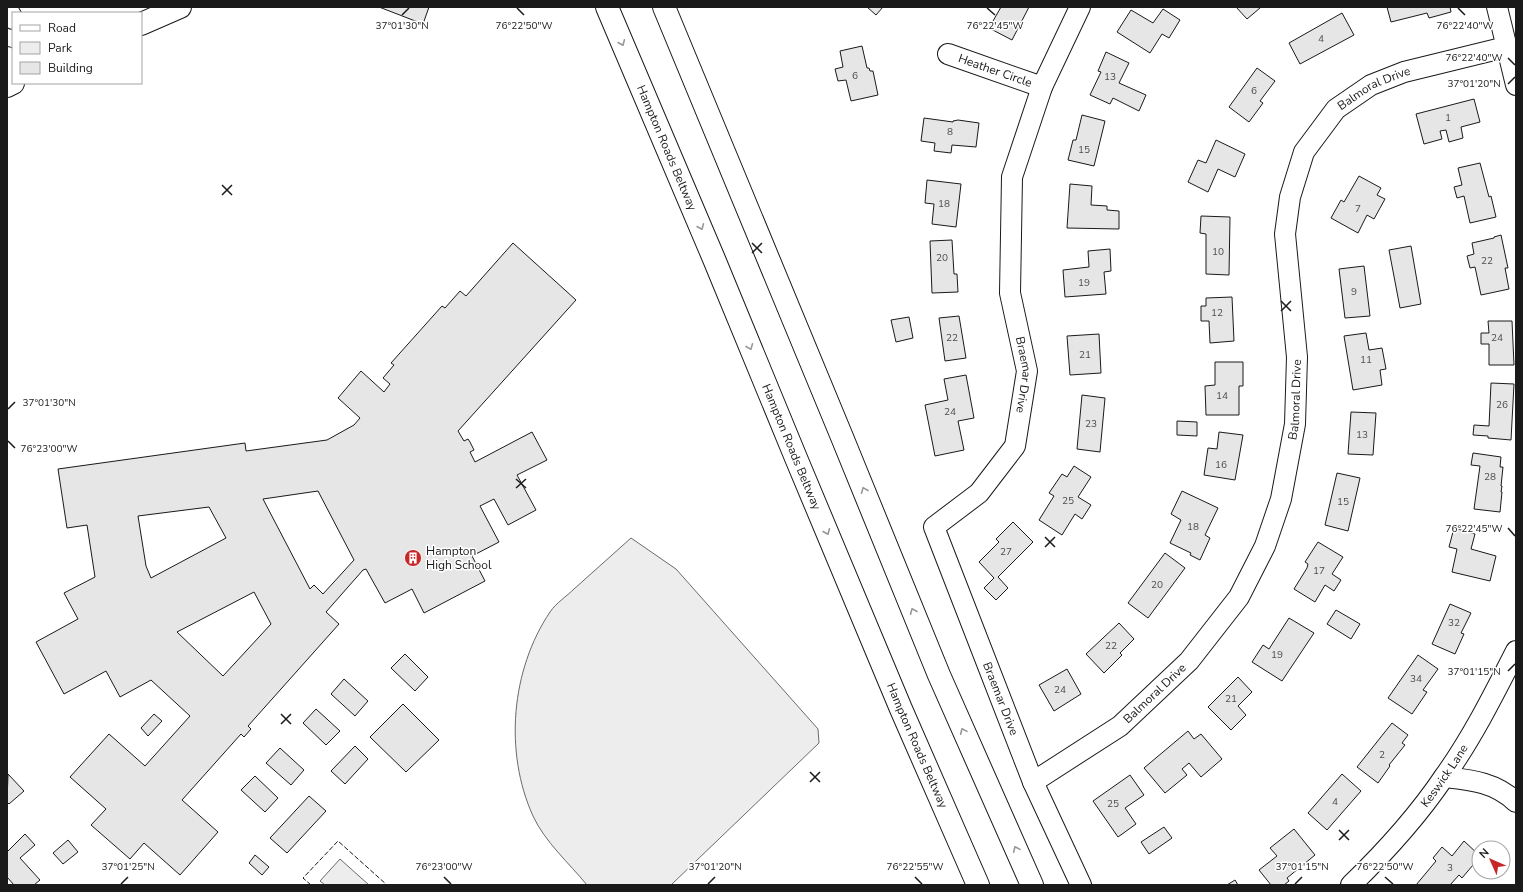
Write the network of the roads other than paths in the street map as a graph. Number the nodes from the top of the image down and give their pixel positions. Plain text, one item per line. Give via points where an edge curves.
1 (180, 7) edge
2 (607, 7) edge
3 (664, 7) edge
4 (1080, 7) edge
5 (1497, 7) edge
6 (7, 8) edge
7 (12, 17) edge
8 (142, 24) edge
9 (1506, 47) junction
10 (948, 54) dead end
11 (7, 57) edge
12 (12, 68) edge
13 (1516, 85) edge
14 (1042, 87) junction
15 (1516, 651) edge
16 (1444, 777) junction
17 (1033, 782) junction
18 (1516, 802) edge
19 (978, 885) edge
20 (1032, 885) edge
21 (1081, 885) edge
22 (1351, 885) edge

1 - 8 main road
2 -> 19 main road, Hampton Roads Beltway via 898,701
20 -> 3 main road via 939,675
4 - 14 street, Braemar Drive
5 - 9 street
6 - 7 street
9 - 13 street
9 - 17 street, Balmoral Drive via 1404,72 1371,85 1336,109 1304,152 1290,197 1285,234 1297,357 1295,424 1281,499 1265,546 1239,597 1189,661 1120,726
10 - 14 street, Heather Circle
11 - 12 street
14 - 17 street, Braemar Drive via 1012,177 1010,293 1027,371 1015,446 979,493 934,527
15 - 16 street, Keswick Lane via 1483,714
16 - 18 street via 1481,782 1502,791
16 - 22 street, Keswick Lane via 1401,833
17 - 21 street, Braemar Drive

